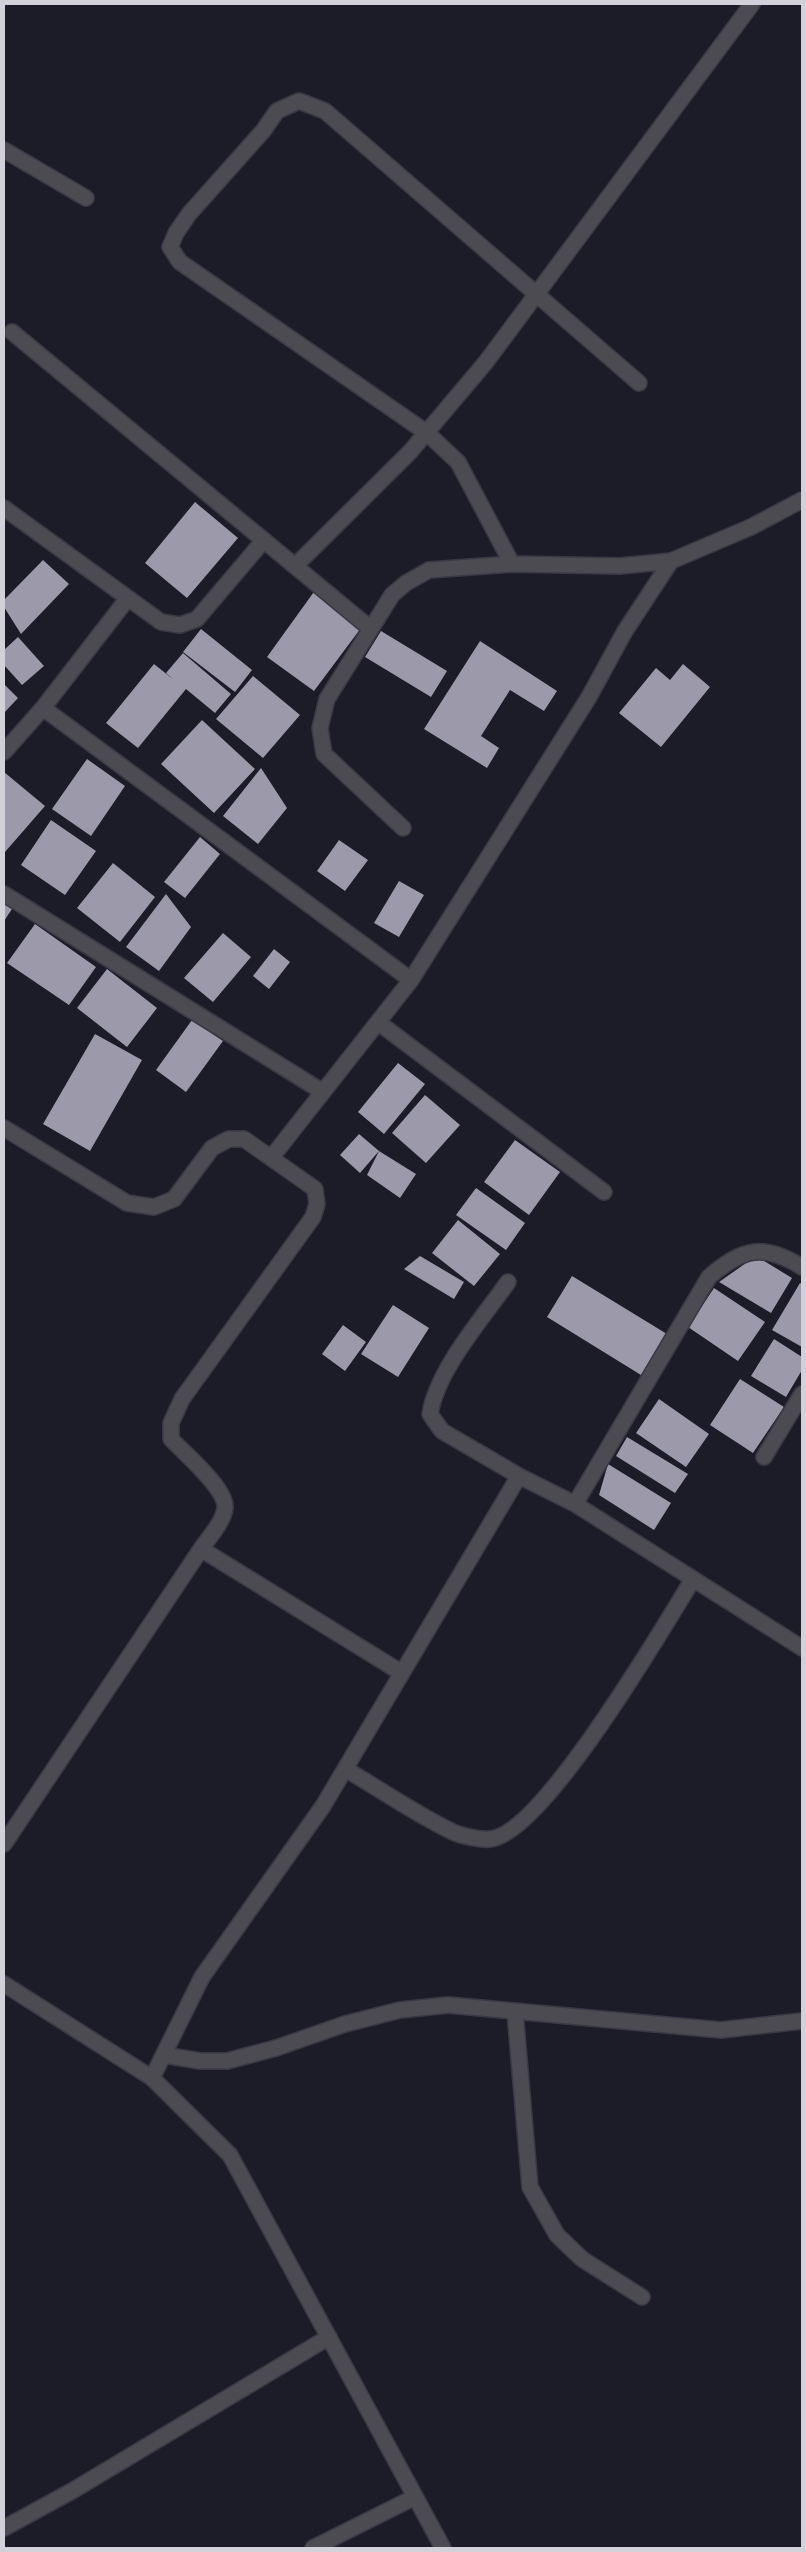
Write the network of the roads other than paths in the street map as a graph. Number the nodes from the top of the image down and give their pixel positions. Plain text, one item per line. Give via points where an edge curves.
1 (752, 4) edge
2 (4, 150) edge
3 (86, 198) dead end
4 (537, 294) junction
5 (12, 332) dead end
6 (640, 383) dead end
7 (427, 433) junction
8 (802, 500) edge
9 (4, 508) edge
10 (264, 540) junction
11 (671, 561) junction
12 (512, 564) junction
13 (295, 566) junction
14 (128, 598) junction
15 (371, 629) junction
16 (43, 708) junction
17 (4, 752) edge
18 (403, 828) dead end
19 (4, 894) edge
20 (411, 980) junction
21 (379, 1023) junction
22 (323, 1092) junction
23 (4, 1128) edge
24 (271, 1158) junction
25 (604, 1192) dead end
26 (802, 1267) edge
27 (508, 1282) dead end
28 (802, 1394) edge
29 (764, 1457) dead end
30 (519, 1476) junction
31 (575, 1504) junction
32 (201, 1549) junction
33 (693, 1579) junction
34 (802, 1648) edge
35 (402, 1673) junction
36 (345, 1769) junction
37 (4, 1844) edge
38 (4, 1984) edge
39 (515, 2012) junction
40 (802, 2021) edge
41 (164, 2055) junction
42 (152, 2078) junction
43 (642, 2297) dead end
44 (328, 2336) junction
45 (415, 2497) junction
46 (4, 2528) edge
47 (313, 2548) edge
48 (443, 2548) edge

1 - 4 street
2 - 3 street
4 - 6 street
4 - 7 street
4 - 7 street via 325,111 299,101 277,111 189,214 170,247 180,262
5 - 10 street
7 - 12 street via 458,462
7 - 13 street
8 - 11 street via 751,527
9 - 14 street
10 - 13 street
10 - 14 street via 196,619 180,625 161,622
11 - 12 street via 620,566
11 - 20 street
12 - 15 street via 429,570 392,595
13 - 15 street
14 - 16 street
15 - 18 street via 327,699 320,728 324,754
16 - 17 street
16 - 20 street
19 - 22 street
20 - 21 street
21 - 22 street
21 - 25 street
22 - 24 street
23 - 24 street via 127,1202 154,1207 174,1198 212,1148 229,1139 244,1140
24 - 32 street via 315,1189 317,1204 313,1217 182,1399 170,1423 171,1439 217,1486 225,1506 222,1517
26 - 31 street via 784,1256 754,1250 728,1261 709,1277
27 - 30 street via 446,1370 432,1398 430,1414 442,1431
28 - 29 street
30 - 31 street
30 - 35 street
31 - 33 street
32 - 35 street
32 - 37 street
33 - 34 street
33 - 36 street via 600,1728 526,1818 504,1837 488,1839 455,1833
35 - 36 street
36 - 41 street via 323,1806 202,1977
38 - 42 street
39 - 40 street via 721,2030
39 - 41 street via 448,2005 400,2010 227,2061 200,2061
39 - 43 street via 530,2187 557,2235 575,2253
41 - 42 street
42 - 44 street via 230,2155
44 - 45 street
44 - 46 street
45 - 47 street
45 - 48 street

